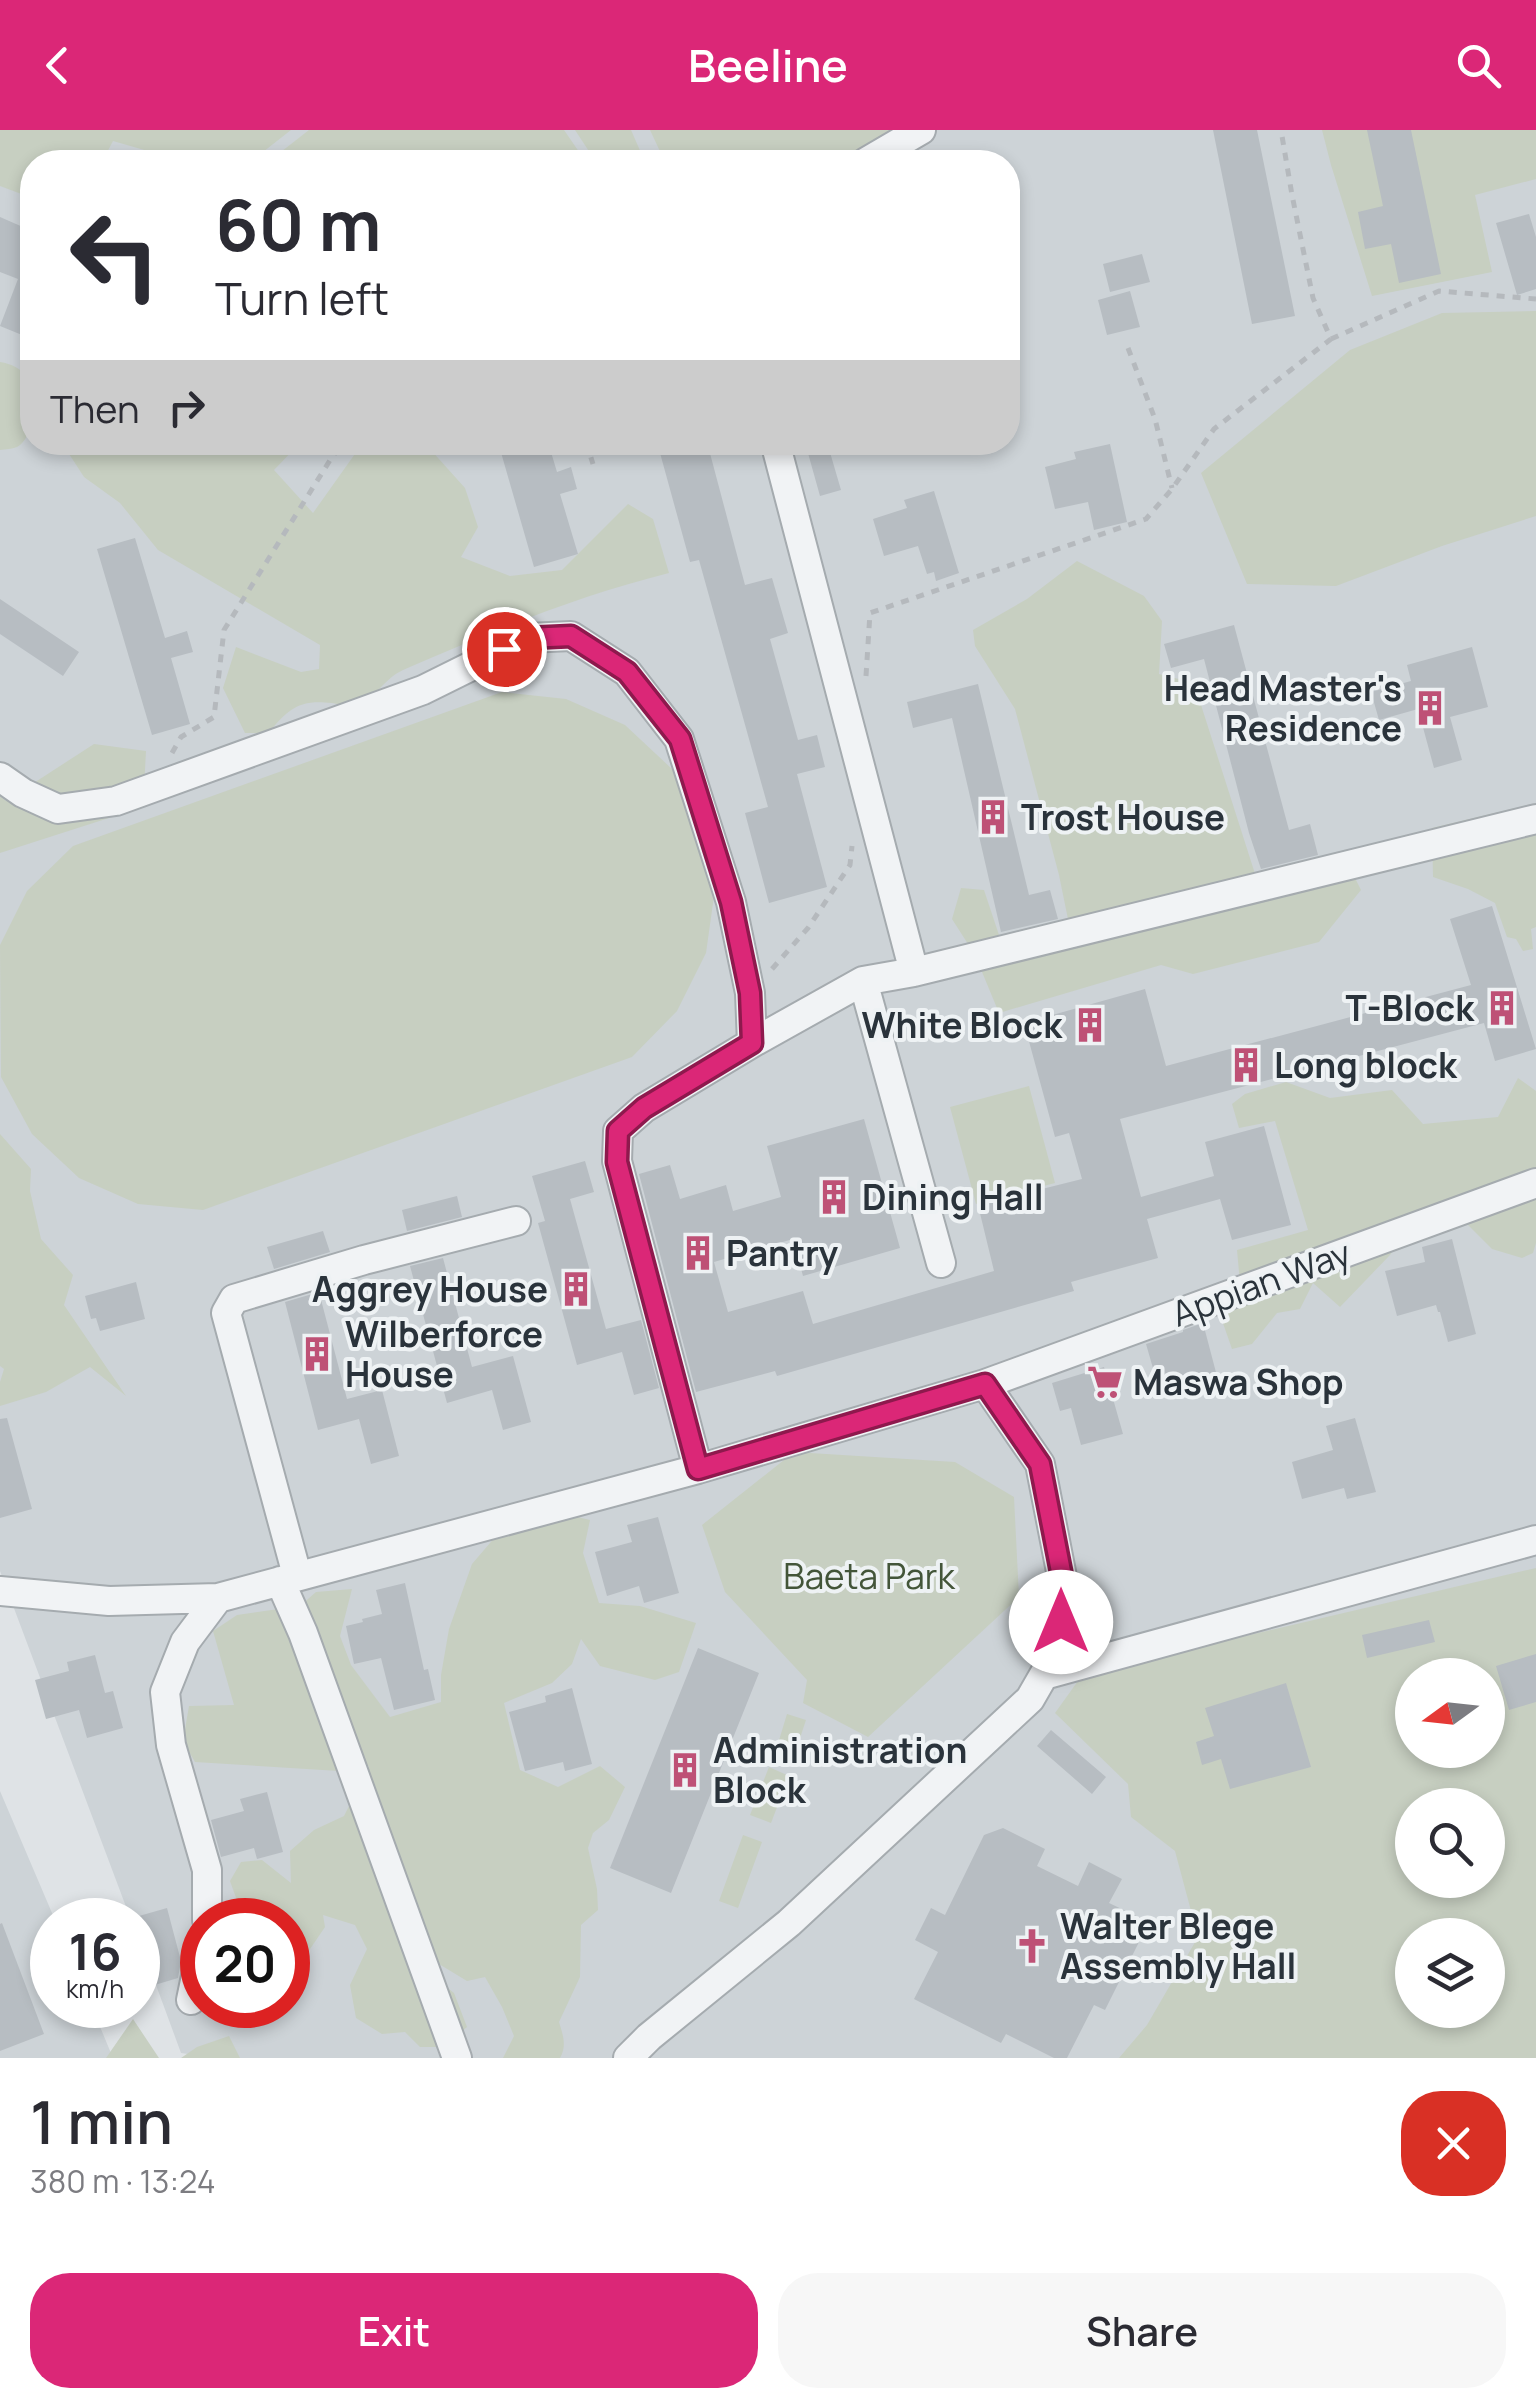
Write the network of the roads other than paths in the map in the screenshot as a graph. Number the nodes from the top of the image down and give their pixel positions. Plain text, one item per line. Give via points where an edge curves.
1 (922, 130) edge
2 (887, 150) edge
3 (778, 455) edge
4 (0, 777) edge
5 (1536, 819) edge
6 (914, 972) junction
7 (864, 981) junction
8 (752, 1043) junction
9 (1536, 1183) edge
10 (516, 1221) dead end
11 (941, 1264) dead end
12 (985, 1384) junction
13 (698, 1469) junction
14 (1536, 1540) edge
15 (288, 1578) junction
16 (0, 1591) edge
17 (218, 1598) junction
18 (1044, 1674) junction
19 (206, 1898) edge
20 (457, 2058) edge
21 (628, 2058) edge

1 - 2 lane
3 - 6 lane
4 - 8 lane via 58,809 116,801 423,690 528,638 571,636 627,672 680,739 731,902 750,993
5 - 6 lane
6 - 7 lane
7 - 8 lane
7 - 11 lane
8 - 13 lane via 618,1131 617,1162
9 - 12 lane, Appian Way
10 - 15 lane via 234,1299 226,1313
12 - 13 lane, Appian Way
12 - 18 lane via 1040,1464 1065,1592 1058,1652
13 - 15 lane, Appian Way
14 - 18 lane
15 - 17 lane, Appian Way
15 - 20 lane
16 - 17 lane, Appian Way via 109,1601
17 - 19 lane via 184,1642 164,1692 171,1745 207,1870
18 - 21 lane via 1030,1700 789,1923

